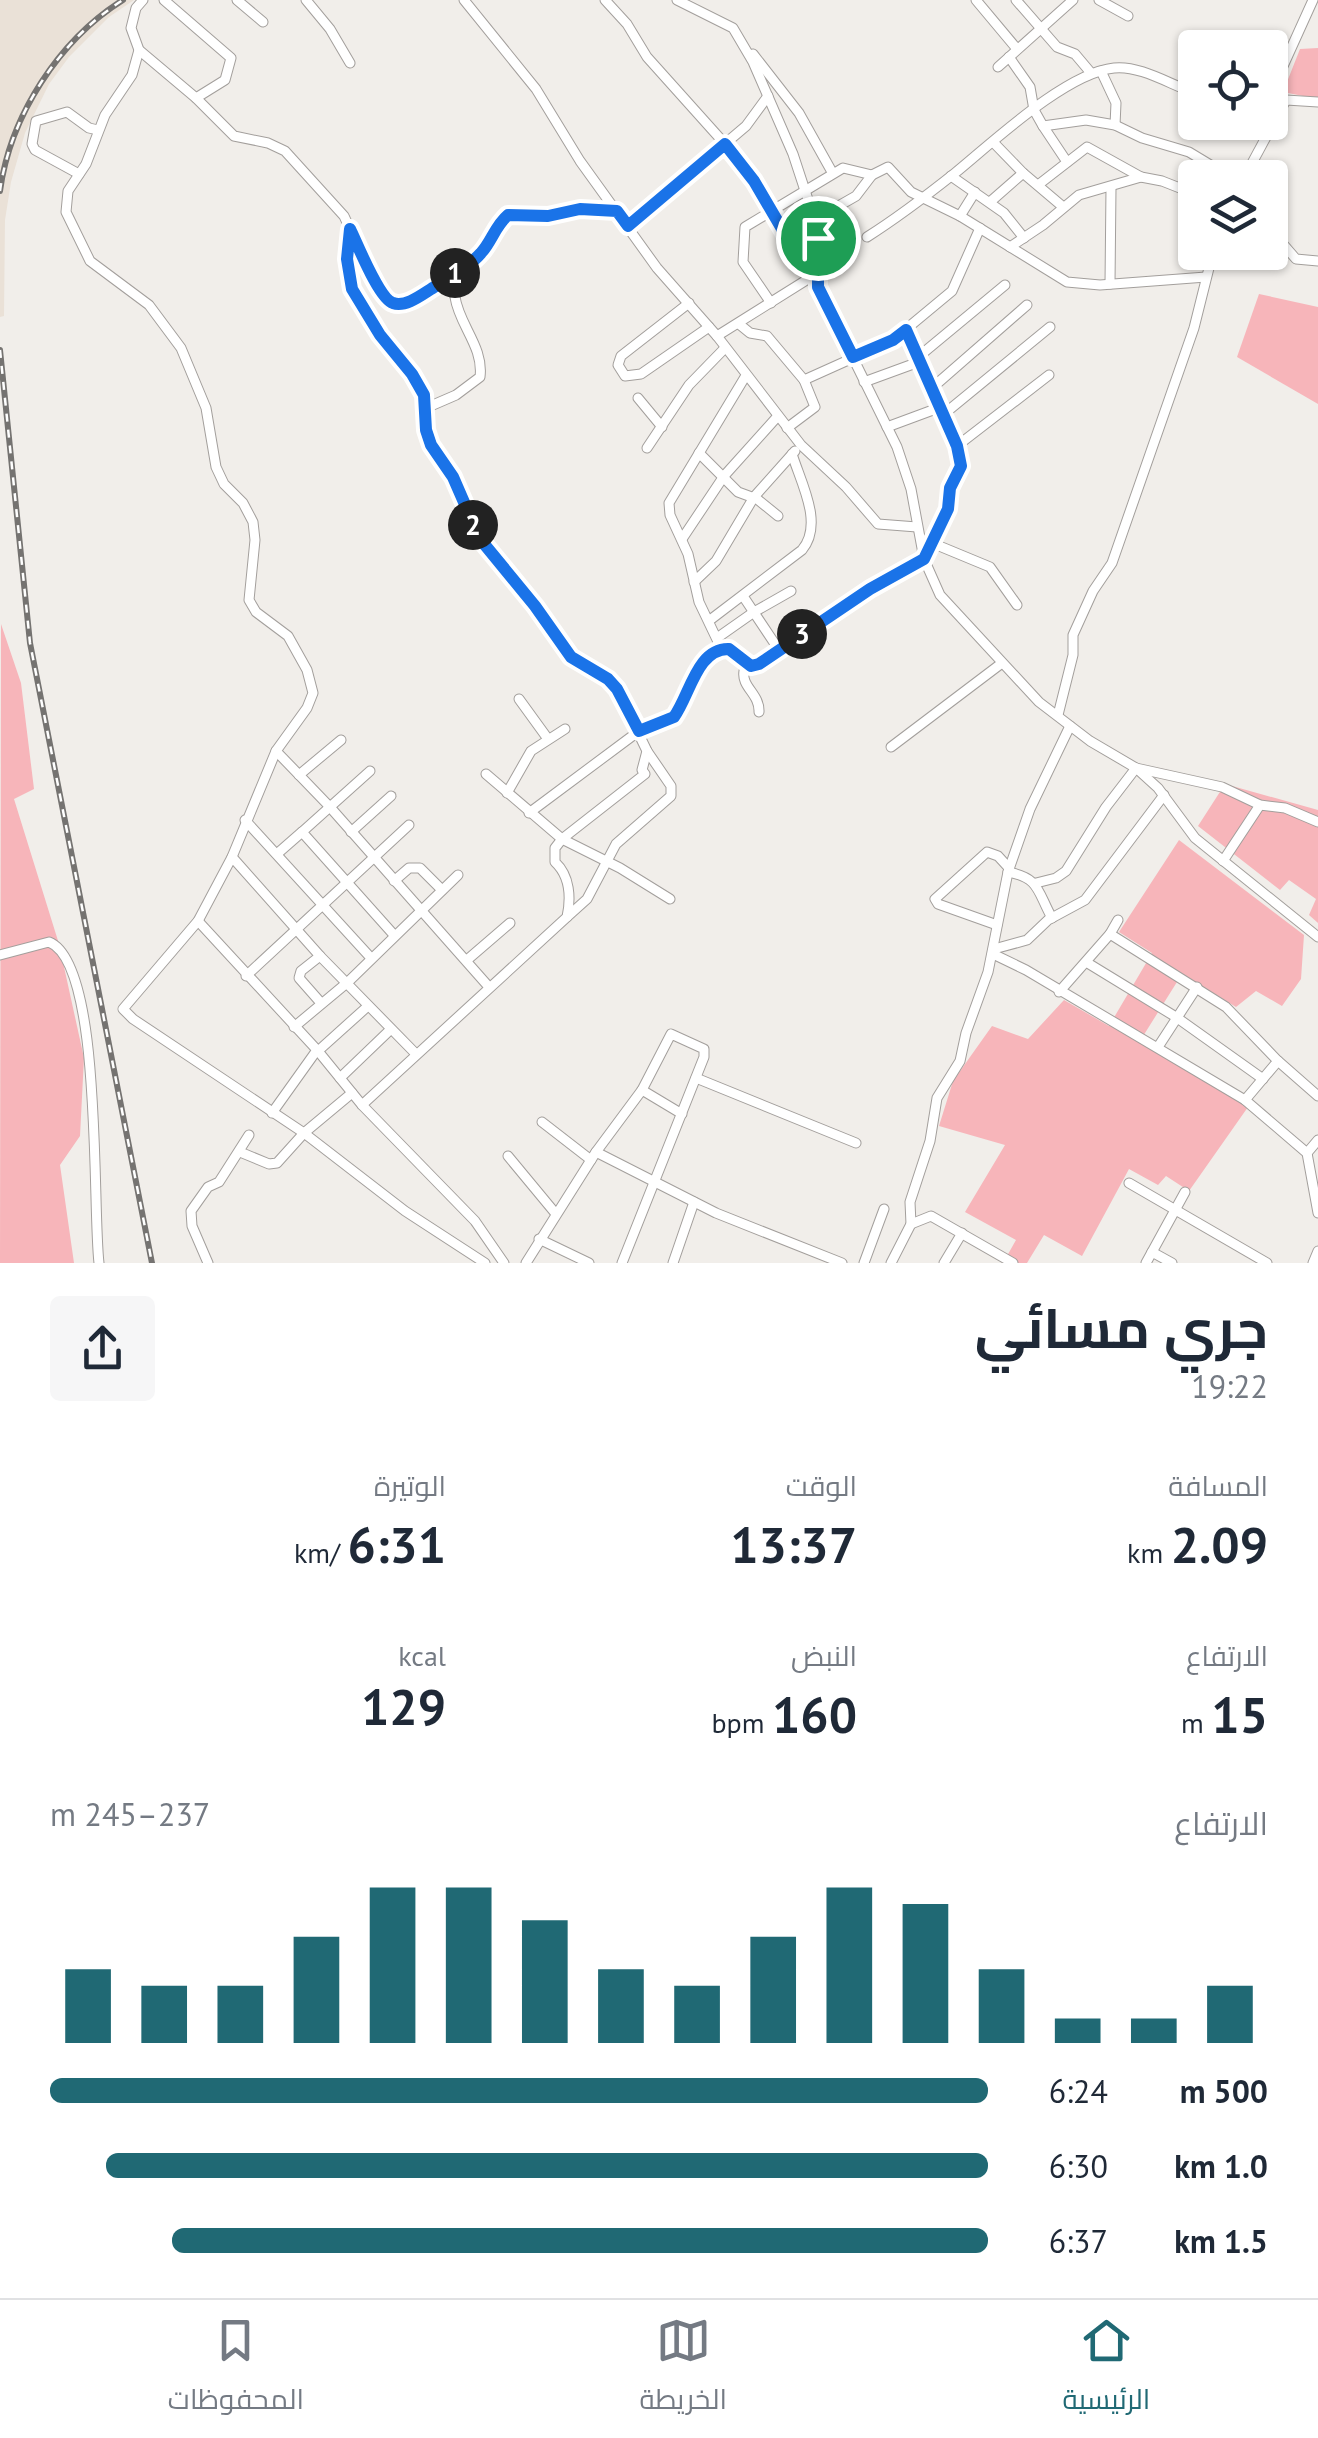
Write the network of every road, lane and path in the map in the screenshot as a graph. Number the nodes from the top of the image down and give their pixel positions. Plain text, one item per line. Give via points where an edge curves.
1 (143, 0) edge
2 (164, 0) edge
3 (237, 0) edge
4 (306, 0) edge
5 (464, 0) edge
6 (605, 0) edge
7 (678, 0) edge
8 (976, 0) edge
9 (1016, 0) edge
10 (1074, 0) edge
11 (1099, 0) edge
12 (1309, 2) edge
13 (1061, 4) edge
14 (1128, 16) dead end
15 (263, 22) dead end
16 (1041, 28) junction
17 (744, 44) junction
18 (139, 50) junction
19 (1013, 53) junction
20 (1288, 53) edge
21 (350, 63) dead end
22 (998, 67) dead end
23 (1121, 68) junction
24 (1096, 72) junction
25 (1178, 86) edge
26 (1113, 90) junction
27 (768, 96) junction
28 (196, 98) junction
29 (1288, 100) edge
30 (1318, 102) edge
31 (1034, 110) junction
32 (1114, 124) junction
33 (1043, 126) junction
34 (98, 130) junction
35 (993, 142) junction
36 (725, 144) junction
37 (1202, 160) edge
38 (1067, 162) junction
39 (832, 172) junction
40 (1023, 173) junction
41 (78, 174) junction
42 (872, 175) junction
43 (951, 176) junction
44 (1141, 177) junction
45 (1038, 186) junction
46 (1178, 187) edge
47 (1111, 188) junction
48 (805, 190) junction
49 (976, 192) junction
50 (922, 197) junction
51 (990, 202) junction
52 (1062, 206) junction
53 (770, 210) junction
54 (617, 211) junction
55 (960, 216) junction
56 (814, 220) junction
57 (628, 226) junction
58 (980, 228) junction
59 (350, 229) junction
60 (834, 230) dead end
61 (818, 238) junction
62 (867, 238) dead end
63 (1024, 238) junction
64 (1010, 247) junction
65 (1288, 250) edge
66 (795, 251) junction
67 (1318, 261) edge
68 (464, 268) junction
69 (1208, 270) edge
70 (814, 275) junction
71 (1206, 276) junction
72 (1110, 284) junction
73 (1005, 285) dead end
74 (689, 303) junction
75 (771, 303) junction
76 (1027, 305) dead end
77 (739, 324) junction
78 (709, 326) junction
79 (1050, 327) dead end
80 (906, 330) junction
81 (717, 336) junction
82 (725, 348) junction
83 (853, 357) junction
84 (920, 358) junction
85 (1050, 375) dead end
86 (745, 377) junction
87 (804, 380) junction
88 (864, 382) junction
89 (932, 388) junction
90 (638, 398) dead end
91 (426, 408) junction
92 (942, 411) junction
93 (777, 416) junction
94 (662, 428) junction
95 (787, 428) junction
96 (887, 428) junction
97 (800, 445) junction
98 (957, 446) junction
99 (647, 448) dead end
100 (699, 453) junction
101 (792, 454) junction
102 (724, 476) junction
103 (754, 497) junction
104 (778, 516) dead end
105 (917, 527) junction
106 (682, 538) junction
107 (932, 543) junction
108 (924, 559) junction
109 (694, 582) junction
110 (791, 591) dead end
111 (743, 596) junction
112 (1017, 604) dead end
113 (754, 612) junction
114 (710, 620) junction
115 (719, 643) junction
116 (778, 650) junction
117 (1002, 662) junction
118 (751, 666) junction
119 (519, 698) dead end
120 (759, 712) dead end
121 (1058, 716) junction
122 (1070, 726) junction
123 (566, 729) dead end
124 (639, 731) junction
125 (548, 739) junction
126 (341, 740) dead end
127 (891, 746) dead end
128 (276, 751) junction
129 (647, 751) junction
130 (1136, 768) junction
131 (370, 771) dead end
132 (486, 774) dead end
133 (299, 775) junction
134 (507, 793) junction
135 (392, 796) dead end
136 (1164, 796) junction
137 (1260, 805) junction
138 (329, 806) junction
139 (528, 812) junction
140 (245, 820) junction
141 (1318, 822) edge
142 (409, 825) dead end
143 (302, 832) junction
144 (351, 832) junction
145 (562, 839) junction
146 (278, 853) junction
147 (232, 857) junction
148 (372, 857) junction
149 (1223, 861) junction
150 (604, 862) junction
151 (1008, 870) junction
152 (458, 875) dead end
153 (394, 880) junction
154 (1036, 883) junction
155 (347, 884) junction
156 (442, 890) junction
157 (670, 900) dead end
158 (323, 906) junction
159 (420, 911) junction
160 (567, 917) junction
161 (1052, 918) junction
162 (198, 920) junction
163 (1118, 920) dead end
164 (510, 923) dead end
165 (997, 925) junction
166 (298, 928) junction
167 (1110, 934) junction
168 (394, 935) junction
169 (1318, 937) edge
170 (993, 952) junction
171 (0, 954) edge
172 (320, 956) junction
173 (371, 958) junction
174 (467, 960) junction
175 (1086, 962) junction
176 (246, 976) junction
177 (348, 982) junction
178 (489, 987) junction
179 (1197, 987) junction
180 (1060, 992) junction
181 (321, 1003) junction
182 (368, 1006) junction
183 (1176, 1017) junction
184 (294, 1027) junction
185 (390, 1030) junction
186 (1158, 1047) junction
187 (317, 1050) junction
188 (416, 1054) junction
189 (1278, 1061) junction
190 (340, 1078) junction
191 (696, 1078) junction
192 (1263, 1079) junction
193 (642, 1090) junction
194 (352, 1094) junction
195 (1318, 1096) edge
196 (1245, 1100) junction
197 (362, 1105) junction
198 (272, 1113) junction
199 (682, 1114) junction
200 (542, 1122) dead end
201 (304, 1133) junction
202 (249, 1135) dead end
203 (1318, 1140) edge
204 (856, 1143) dead end
205 (240, 1152) junction
206 (1307, 1153) junction
207 (508, 1156) dead end
208 (594, 1156) junction
209 (654, 1182) junction
210 (1129, 1183) dead end
211 (1185, 1192) dead end
212 (694, 1202) junction
213 (1176, 1208) junction
214 (884, 1210) dead end
215 (1318, 1213) edge
216 (556, 1214) junction
217 (911, 1224) junction
218 (962, 1233) junction
219 (539, 1239) junction
220 (1318, 1251) edge
221 (1152, 1252) junction
222 (586, 1262) edge
223 (99, 1263) edge
224 (208, 1263) edge
225 (485, 1263) edge
226 (504, 1263) edge
227 (526, 1263) edge
228 (622, 1263) edge
229 (674, 1263) edge
230 (842, 1263) edge
231 (864, 1263) edge
232 (891, 1263) edge
233 (944, 1263) edge
234 (1012, 1263) edge
235 (1146, 1263) edge
236 (1172, 1263) edge
237 (1268, 1263) edge
238 (1314, 1263) edge

1 - 18 street via 130,28
2 - 28 street via 231,58 225,80
3 - 15 street
4 - 21 street
5 - 54 street via 536,89
6 - 36 street
7 - 17 street via 732,28
8 - 19 street
9 - 16 street
10 - 13 street
11 - 14 street
12 - 20 street
13 - 16 street
16 - 19 street
16 - 24 street
17 - 27 street
17 - 39 street via 799,113
18 - 28 street
18 - 34 street via 132,75
19 - 22 street
19 - 31 street
23 - 24 street
23 - 25 street
23 - 26 street
24 - 26 street
24 - 31 street
26 - 32 street
27 - 36 street
27 - 48 street
28 - 59 street via 234,136 285,151
29 - 30 street
31 - 33 street
31 - 35 street
32 - 33 street
32 - 37 street
33 - 38 street
34 - 41 street
34 - 41 street via 67,112 37,120 35,150
35 - 40 street
35 - 43 street
36 - 53 street
36 - 57 street
38 - 44 street via 1090,148
38 - 45 street
39 - 42 street via 850,168
39 - 48 street
40 - 45 street
40 - 51 street
41 - 128 street via 65,202 78,241 96,266 149,305 181,348 206,408 216,467 253,522 249,600 288,636 307,670 307,708
42 - 50 street via 888,167
42 - 56 street via 856,196
43 - 49 street
43 - 50 street
44 - 46 street
44 - 47 street
45 - 52 street
47 - 52 street
47 - 72 street
48 - 53 street
48 - 56 street
49 - 51 street
49 - 55 street
50 - 55 street
50 - 62 street
51 - 63 street
52 - 63 street
53 - 66 street
53 - 75 street via 745,226 742,254
54 - 57 street
54 - 68 street via 508,215
55 - 58 street
56 - 61 street
57 - 74 street
58 - 64 street
58 - 80 street via 952,291
59 - 68 street via 394,304
59 - 91 street via 352,289 412,374
60 - 61 street
61 - 66 street
61 - 70 street
63 - 64 street
64 - 72 street via 1067,282
65 - 67 street via 1296,259
66 - 70 street
68 - 91 street via 456,300 478,352 480,377
69 - 71 street
70 - 75 street
70 - 83 street
71 - 72 street
71 - 121 street via 1191,339 1112,563 1073,635
73 - 84 street
74 - 78 street
74 - 78 street via 621,356 625,376 641,374
75 - 77 street
76 - 89 street
77 - 81 street
77 - 87 street via 767,336
78 - 81 street
79 - 92 street via 954,409
80 - 83 street
80 - 84 street
81 - 82 street
82 - 86 street
82 - 94 street via 689,385
83 - 87 street
83 - 88 street
84 - 88 street
84 - 89 street
85 - 98 street
86 - 93 street
86 - 100 street
87 - 95 street via 814,409
88 - 96 street
89 - 92 street
90 - 94 street
91 - 124 street via 431,445 492,556 571,657 617,689
92 - 96 street
92 - 98 street
93 - 95 street
93 - 102 street
94 - 99 street
95 - 97 street
96 - 105 street via 907,476
97 - 101 street
97 - 105 street via 878,524
98 - 107 street via 961,466
100 - 102 street
100 - 106 street via 669,503
101 - 103 street
101 - 111 street via 811,536
102 - 103 street via 738,492
102 - 106 street
103 - 104 street
103 - 109 street via 716,560
105 - 108 street
106 - 109 street
107 - 108 street
107 - 112 street via 990,566
108 - 116 street
108 - 117 street via 940,596
109 - 114 street
110 - 113 street
111 - 113 street
111 - 114 street
113 - 115 street
113 - 116 street
114 - 115 street
115 - 118 street
115 - 124 street via 674,717
116 - 118 street
117 - 121 street
117 - 127 street
118 - 120 street via 742,678
119 - 125 street
121 - 122 street
122 - 130 street
122 - 151 street
123 - 125 street
124 - 129 street
124 - 139 street
125 - 134 street via 531,750
126 - 133 street
128 - 133 street
128 - 140 street
129 - 145 street via 646,774
129 - 150 street via 672,794
130 - 136 street
130 - 137 street via 1222,787
130 - 154 street via 1066,871
131 - 138 street
132 - 134 street
133 - 138 street
134 - 139 street
135 - 144 street
136 - 149 street via 1188,830
136 - 161 street via 1090,895
137 - 141 street
137 - 149 street
138 - 143 street
138 - 144 street
139 - 145 street
140 - 146 street
140 - 147 street
142 - 148 street
143 - 146 street
143 - 155 street
144 - 148 street
145 - 150 street
145 - 160 street via 554,855 568,887
146 - 158 street
147 - 162 street
147 - 166 street
148 - 153 street
148 - 155 street
149 - 169 street
150 - 157 street
150 - 160 street via 587,899
151 - 154 street
151 - 165 street
151 - 165 street via 987,852 935,899
152 - 156 street
153 - 156 street via 420,868
153 - 159 street
154 - 161 street
155 - 158 street
155 - 168 street
156 - 159 street
158 - 166 street
158 - 173 street
159 - 168 street
159 - 174 street
160 - 178 street
161 - 170 street via 1027,940
162 - 176 street
162 - 198 street via 124,1012
163 - 167 street
164 - 174 street
165 - 170 street
166 - 172 street
166 - 176 street
167 - 175 street
167 - 179 street
168 - 173 street
170 - 180 street
170 - 217 street via 960,1060 938,1098 910,1202
171 - 223 street via 49,942 72,967 90,1048
172 - 177 street
172 - 181 street via 299,978
173 - 177 street
174 - 178 street
175 - 180 street
175 - 183 street
176 - 184 street
177 - 181 street
177 - 182 street
178 - 188 street
179 - 183 street
179 - 189 street via 1241,1020
180 - 186 street
181 - 184 street
182 - 185 street
182 - 187 street
183 - 186 street
183 - 192 street
184 - 187 street
185 - 188 street
185 - 190 street
186 - 196 street
187 - 190 street
187 - 198 street
188 - 197 street
189 - 192 street
189 - 195 street
190 - 194 street
191 - 193 street via 705,1051 671,1034
191 - 199 street
191 - 204 street
192 - 196 street
193 - 199 street
193 - 208 street
194 - 197 street
194 - 201 street
196 - 206 street
197 - 226 street via 475,1221
198 - 201 street
199 - 209 street
200 - 208 street
201 - 205 street via 273,1165
201 - 225 street via 404,1212
202 - 205 street
203 - 206 street
205 - 224 street via 191,1211
206 - 215 street
207 - 216 street
208 - 209 street
208 - 216 street
209 - 212 street
209 - 228 street
210 - 213 street
211 - 213 street
212 - 229 street
212 - 230 street
213 - 221 street
213 - 237 street
214 - 231 street
216 - 219 street
217 - 218 street via 931,1216
217 - 232 street
218 - 233 street
218 - 234 street
219 - 222 street
219 - 227 street
220 - 238 street
221 - 235 street
221 - 236 street

